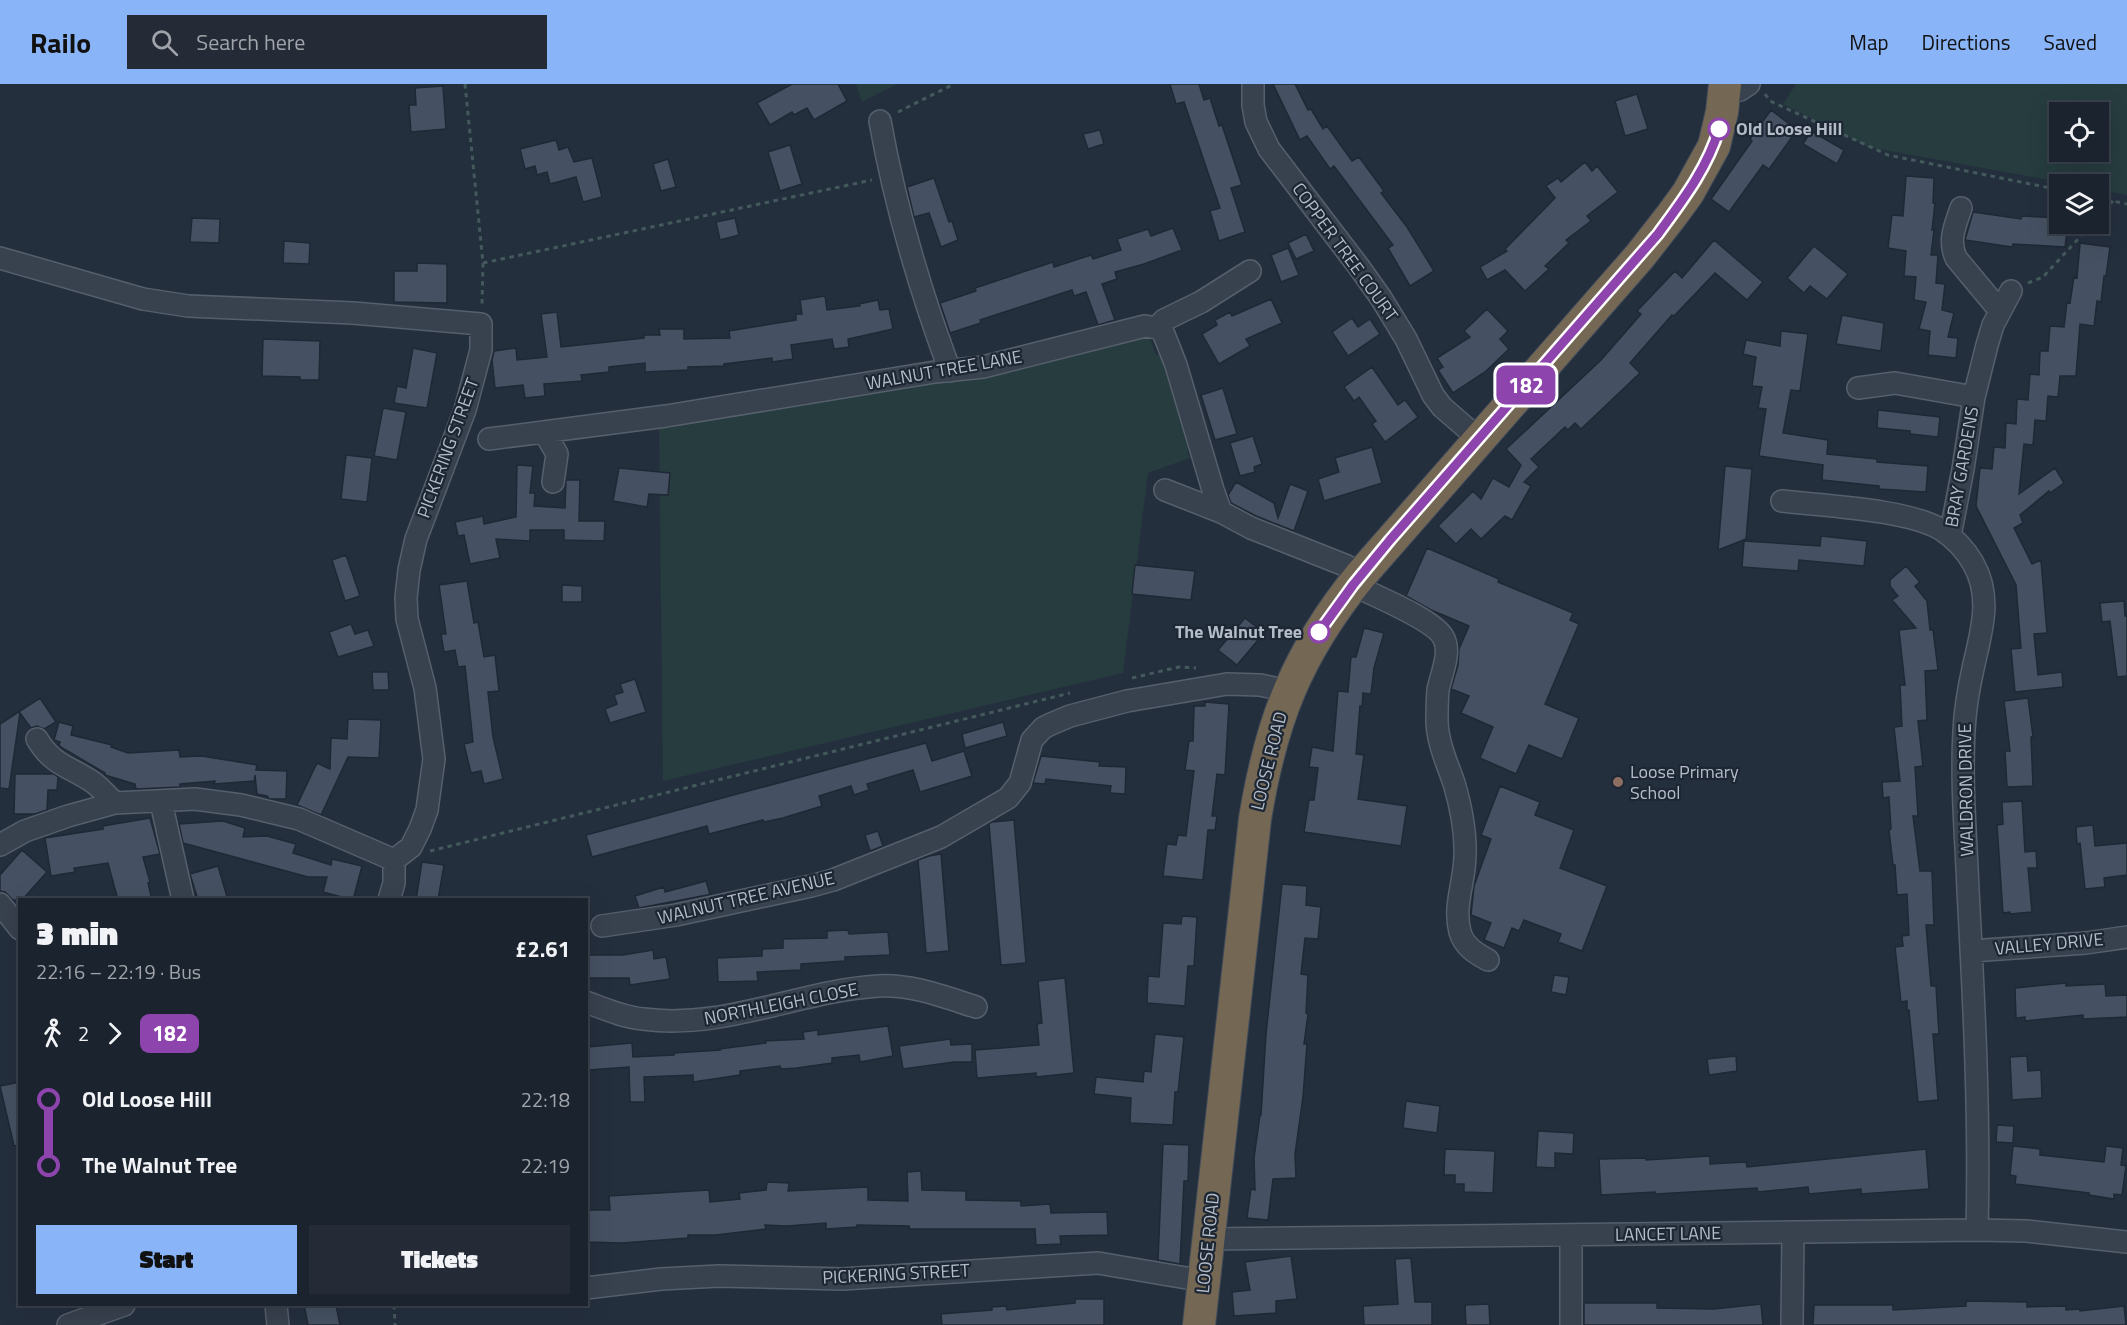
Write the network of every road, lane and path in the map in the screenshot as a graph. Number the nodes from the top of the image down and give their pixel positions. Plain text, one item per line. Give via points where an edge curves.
1 (465, 84) edge
2 (954, 84) edge
3 (1254, 84) edge
4 (1741, 89) edge
5 (880, 121) joint
6 (890, 176) junction
7 (2049, 188) edge
8 (2109, 200) edge
9 (2112, 201) junction
10 (2109, 204) edge
11 (2127, 204) edge
12 (1961, 208) dead end
13 (2083, 234) edge
14 (0, 258) edge
15 (483, 263) junction
16 (1250, 271) dead end
17 (2011, 291) joint
18 (2000, 311) junction
19 (481, 324) junction
20 (1158, 328) junction
21 (951, 371) junction
22 (1858, 388) dead end
23 (1974, 397) junction
24 (545, 433) junction
25 (489, 439) dead end
26 (1479, 439) junction
27 (553, 482) dead end
28 (1165, 490) dead end
29 (1782, 501) dead end
30 (1221, 512) junction
31 (1950, 536) junction
32 (1356, 580) junction
33 (1202, 669) dead end
34 (1122, 681) dead end
35 (1288, 691) junction
36 (1075, 692) dead end
37 (36, 739) dead end
38 (161, 802) junction
39 (115, 804) junction
40 (0, 845) edge
41 (428, 852) dead end
42 (394, 860) junction
43 (183, 898) edge
44 (390, 898) edge
45 (0, 904) edge
46 (18, 926) edge
47 (602, 926) dead end
48 (2127, 937) edge
49 (1971, 951) junction
50 (1488, 960) dead end
51 (588, 1003) edge
52 (976, 1007) dead end
53 (1977, 1230) junction
54 (1793, 1232) junction
55 (1571, 1236) junction
56 (1209, 1239) junction
57 (2127, 1242) edge
58 (1204, 1281) junction
59 (588, 1288) edge
60 (118, 1306) edge
61 (276, 1306) edge
62 (394, 1306) edge
63 (102, 1309) edge
64 (68, 1325) edge
65 (278, 1325) edge
66 (395, 1325) edge
67 (1200, 1325) edge
68 (1571, 1325) edge
69 (1792, 1325) edge

1 - 15 path
2 - 5 path
3 - 26 street, COPPER TREE COURT via 1256,122 1269,149 1381,298 1433,395
4 - 7 path via 1888,155
4 - 26 highway, LOOSE ROAD via 1688,193 1640,256
5 - 6 street
6 - 15 path
6 - 21 street
8 - 9 path
9 - 10 path
9 - 11 path
12 - 18 street via 1951,239 1952,250
13 - 17 path via 2043,277
14 - 19 street via 143,299 188,306 353,313
15 - 19 path
16 - 20 street via 1164,320
17 - 18 street, BRAY GARDENS
18 - 23 street, BRAY GARDENS
19 - 42 street, PICKERING STREET via 482,350 465,410 416,539 409,570 407,619 425,688 434,759 420,830 411,847
20 - 21 street, WALNUT TREE LANE via 1145,326 983,367
20 - 30 street via 1166,337 1176,365
21 - 24 street, WALNUT TREE LANE
22 - 23 street, BRAY GARDENS via 1895,383
23 - 31 street, BRAY GARDENS
24 - 25 street, WALNUT TREE LANE
24 - 27 street via 556,454
26 - 32 highway, LOOSE ROAD
28 - 30 street
29 - 31 street, WALDRON DRIVE via 1908,518
30 - 32 street via 1347,566
31 - 49 street, WALDRON DRIVE via 1972,562 1985,602 1964,718 1962,763
32 - 35 highway, LOOSE ROAD via 1323,626
32 - 50 street via 1432,625 1444,639 1447,648 1438,689 1437,725 1465,833 1457,920 1468,947
33 - 34 path via 1179,667
35 - 47 street, WALNUT TREE AVENUE via 1227,684 1127,701 1070,716 1043,728 1032,740 1020,783 1008,798 941,837 811,886 676,915
35 - 56 highway, LOOSE ROAD via 1272,736 1255,819
36 - 41 path
37 - 39 street via 46,754 94,783
38 - 39 street
38 - 42 street via 195,799 270,811 299,819
38 - 43 street
39 - 40 street via 42,825
42 - 44 street
45 - 46 street
48 - 49 street, VALLEY DRIVE
49 - 53 street, WALDRON DRIVE
51 - 52 street, NORTHLEIGH CLOSE via 643,1019 693,1020 880,986 913,988
53 - 54 street, LANCET LANE
53 - 57 street, LANCET LANE
54 - 55 street, LANCET LANE
54 - 69 street
55 - 56 street, LANCET LANE
55 - 68 street
56 - 58 highway, LOOSE ROAD
58 - 59 street, PICKERING STREET via 1098,1263 843,1279 672,1278
58 - 67 highway, LOOSE ROAD
60 - 63 street
61 - 65 street
62 - 66 path
63 - 64 street

